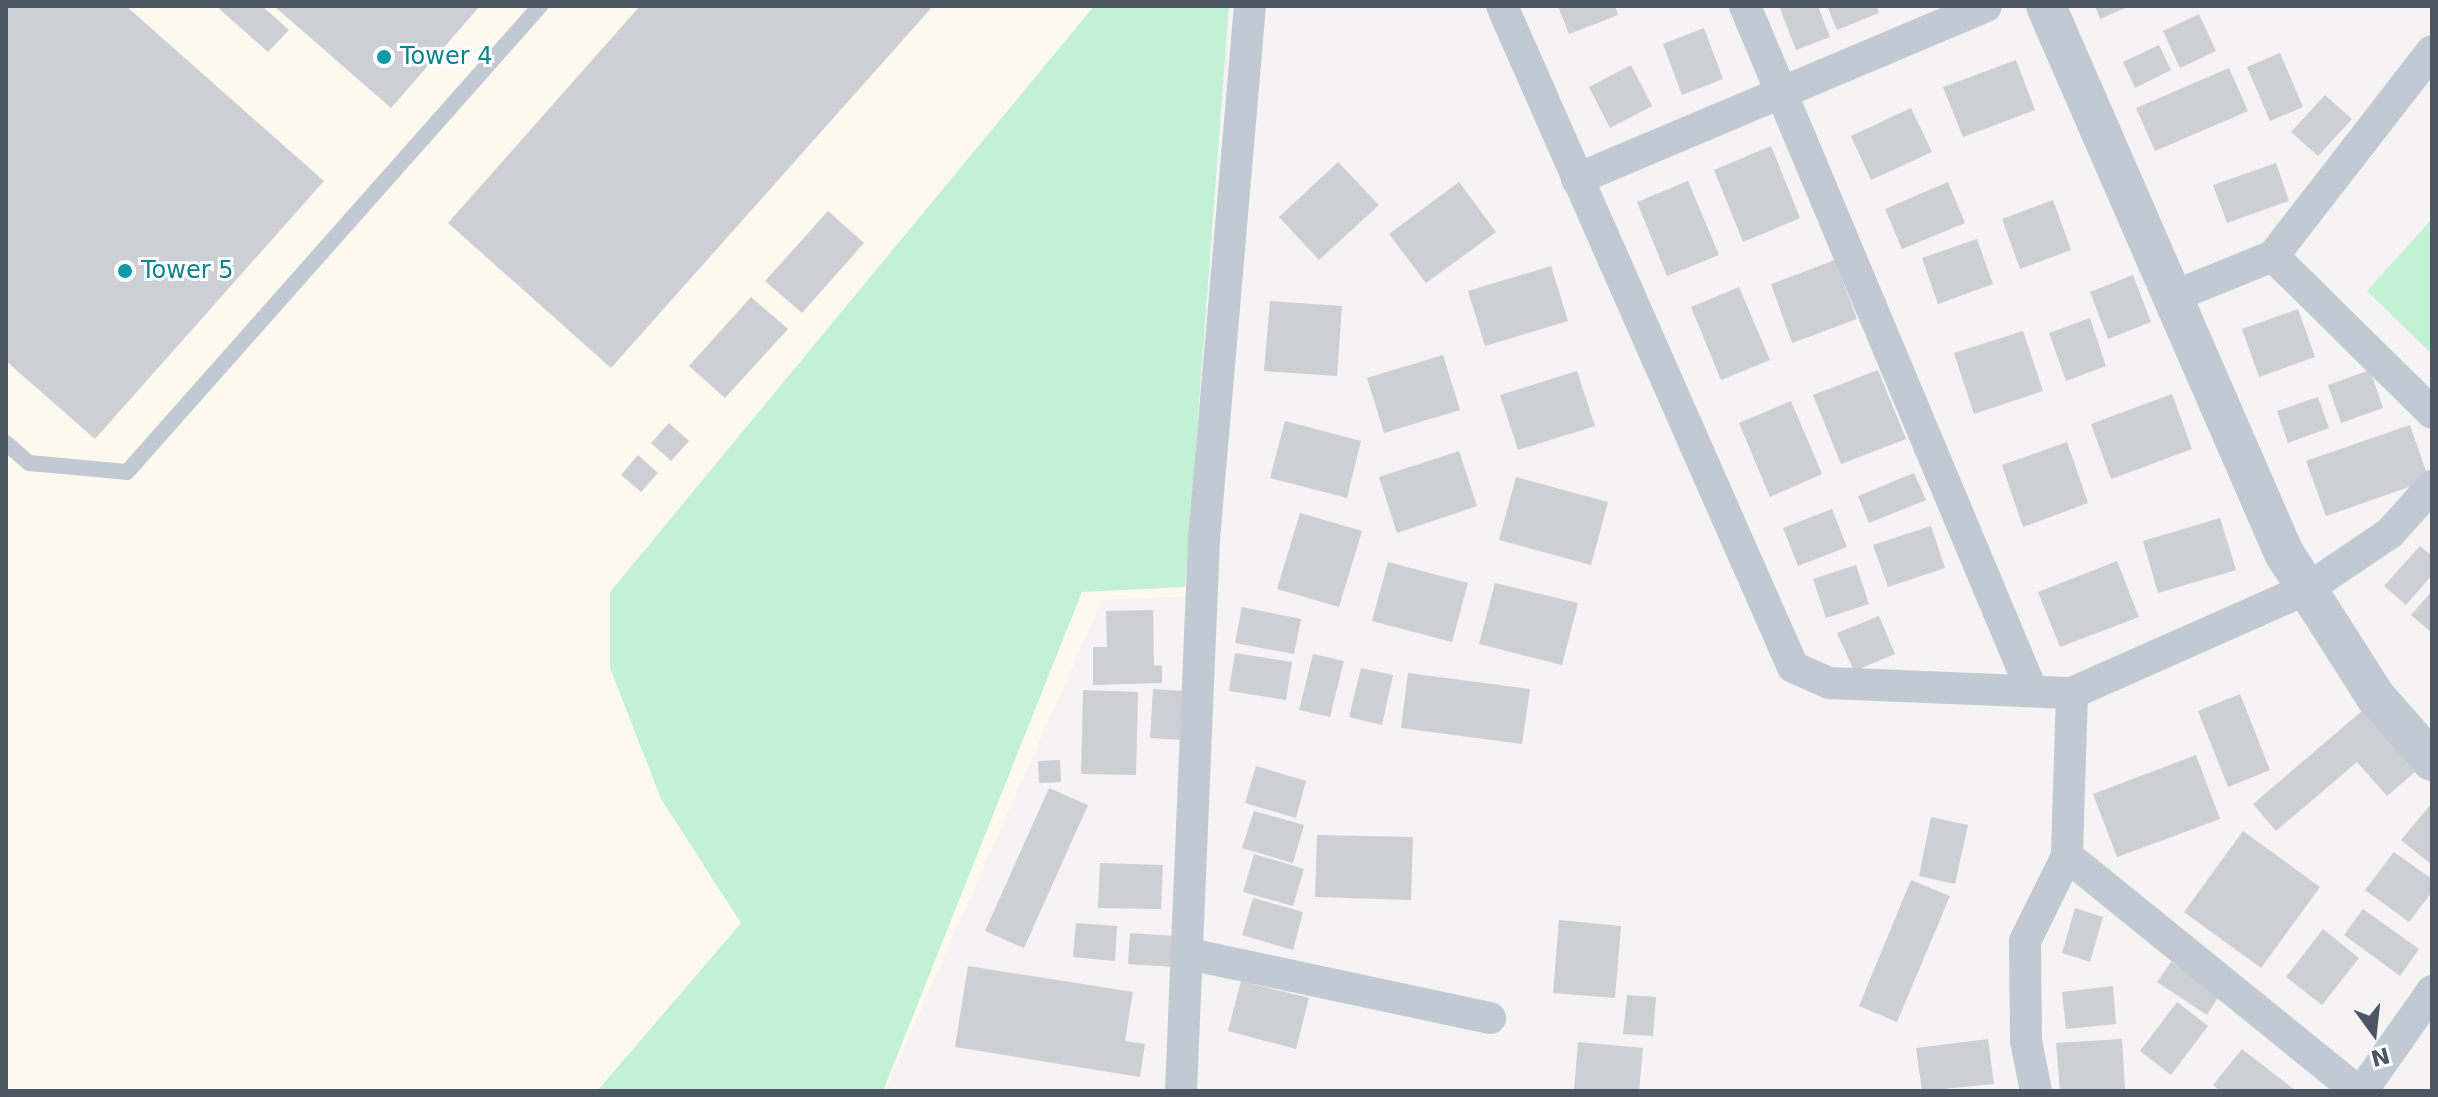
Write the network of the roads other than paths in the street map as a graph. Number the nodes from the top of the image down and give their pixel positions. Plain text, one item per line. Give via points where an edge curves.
1 (540, 6) edge
2 (1250, 6) edge
3 (1502, 6) edge
4 (1745, 6) edge
5 (1986, 6) edge
6 (2046, 6) edge
7 (2432, 51) edge
8 (1780, 93) junction
9 (1577, 179) junction
10 (2273, 256) junction
11 (2172, 297) junction
12 (2432, 413) edge
13 (6, 443) edge
14 (2432, 486) edge
15 (2307, 589) junction
16 (2032, 691) junction
17 (2072, 693) junction
18 (2432, 761) edge
19 (2067, 856) junction
20 (1189, 954) junction
21 (2432, 991) edge
22 (1490, 1018) dead end
23 (2359, 1090) edge
24 (1181, 1091) edge
25 (2036, 1091) edge

1 - 13 lane via 127,472 29,463
2 - 20 street via 1204,539
3 - 9 street
4 - 8 street
5 - 8 street
6 - 11 street
7 - 10 street
8 - 9 street
8 - 16 street
9 - 16 street via 1793,667 1829,683
10 - 11 street
10 - 12 street
11 - 15 street via 2284,553
14 - 15 street via 2390,533
15 - 17 street
15 - 18 street via 2375,696
16 - 17 street
17 - 19 street
19 - 23 street
19 - 25 street via 2025,941 2026,1041
20 - 22 street
20 - 24 street
21 - 23 street

